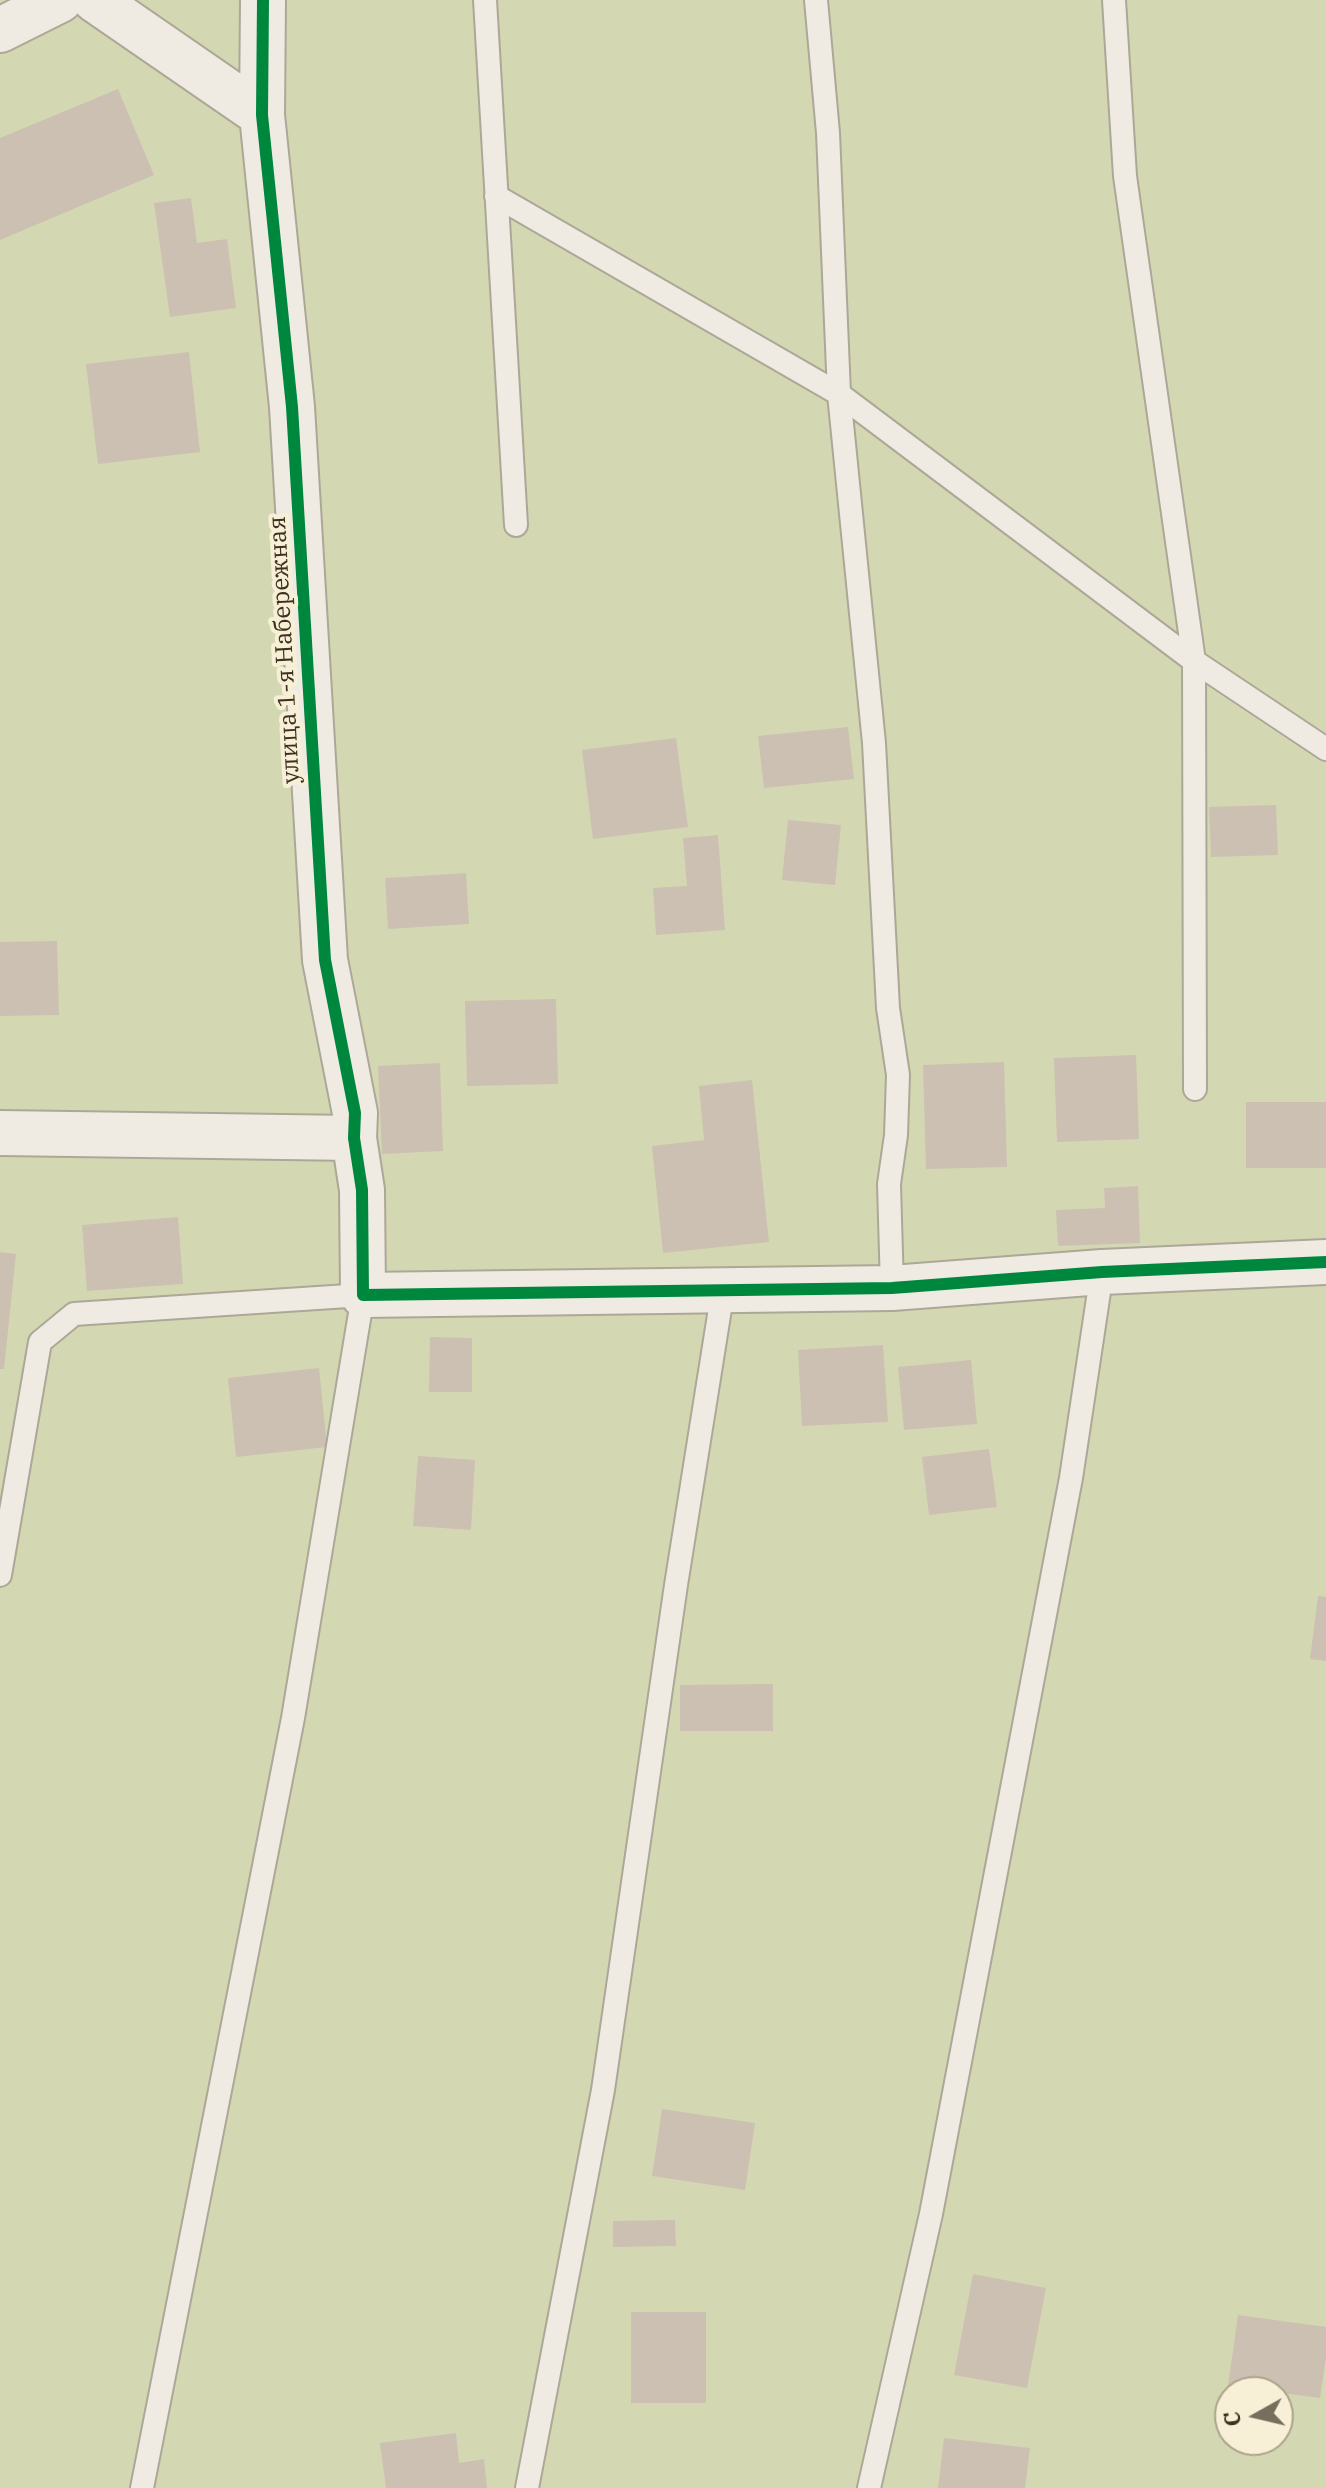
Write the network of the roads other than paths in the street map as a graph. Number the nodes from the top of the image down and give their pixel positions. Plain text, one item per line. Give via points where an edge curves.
1 (60, 0) edge
2 (95, 0) edge
3 (263, 0) edge
4 (485, 0) edge
5 (816, 0) edge
6 (1114, 0) edge
7 (0, 30) edge
8 (262, 115) junction
9 (496, 196) junction
10 (839, 394) junction
11 (516, 525) dead end
12 (1194, 661) junction
13 (1326, 749) edge
14 (1195, 1089) dead end
15 (0, 1133) edge
16 (354, 1138) junction
17 (1326, 1262) edge
18 (1102, 1272) junction
19 (892, 1288) junction
20 (723, 1290) junction
21 (363, 1295) junction
22 (0, 1575) edge
23 (142, 2488) edge
24 (527, 2488) edge
25 (869, 2488) edge

1 - 7 street
2 - 8 street
3 - 8 street, улица 1-я Набережная
4 - 9 lane
5 - 10 lane via 828,133
6 - 12 lane via 1125,176
8 - 16 street, улица 1-я Набережная via 292,407 325,960 355,1113
9 - 10 lane
9 - 11 lane
10 - 12 lane
10 - 19 lane via 874,743 888,1008 898,1075 889,1184
12 - 13 lane
12 - 14 lane
15 - 16 street
16 - 21 street, улица 1-я Набережная via 362,1190
17 - 18 street
18 - 19 street
18 - 25 lane via 1071,1478 931,2214
19 - 20 street
20 - 21 street
20 - 24 lane via 603,2090
21 - 22 lane via 74,1314 40,1342
21 - 23 lane via 293,1718

